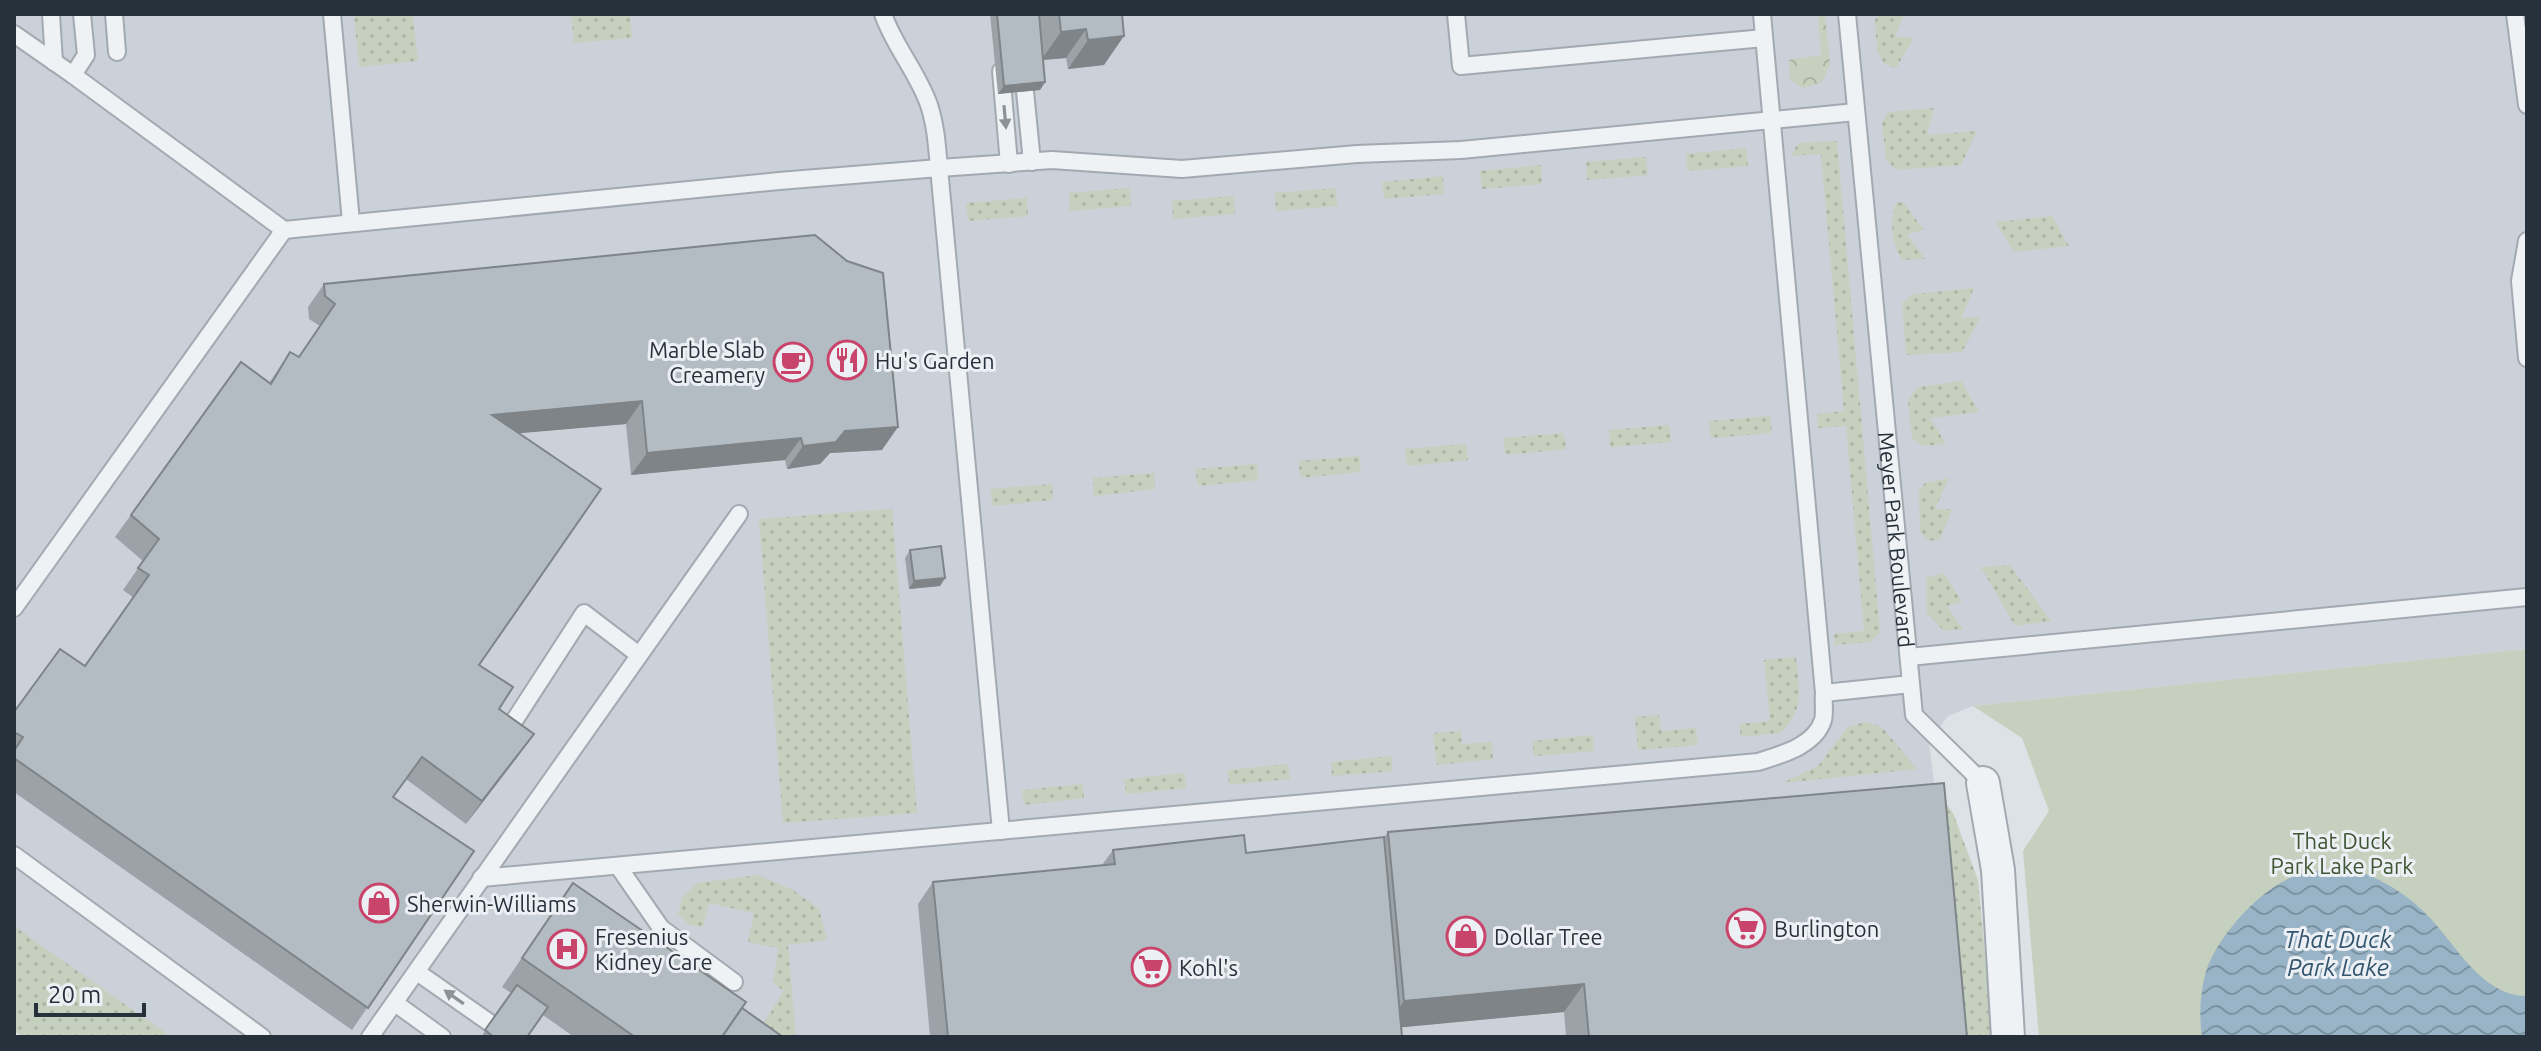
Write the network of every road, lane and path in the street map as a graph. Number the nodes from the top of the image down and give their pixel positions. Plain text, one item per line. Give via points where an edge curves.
1 (51, 14) edge
2 (82, 14) edge
3 (114, 14) edge
4 (332, 14) edge
5 (883, 14) edge
6 (1456, 14) edge
7 (1762, 14) edge
8 (1847, 14) edge
9 (2515, 14) edge
10 (14, 34) edge
11 (1764, 38) junction
12 (117, 52) dead end
13 (1000, 59) edge
14 (1022, 59) edge
15 (54, 62) junction
16 (73, 75) junction
17 (2527, 105) edge
18 (1856, 112) junction
19 (1772, 119) junction
20 (1032, 162) junction
21 (1009, 164) junction
22 (939, 168) junction
23 (351, 222) junction
24 (284, 230) junction
25 (2527, 241) edge
26 (2527, 358) edge
27 (739, 514) dead end
28 (2527, 597) edge
29 (14, 608) edge
30 (639, 655) junction
31 (1909, 657) junction
32 (1911, 684) junction
33 (1824, 693) junction
34 (500, 743) edge
35 (1983, 783) joint
36 (1001, 831) junction
37 (14, 855) edge
38 (618, 866) junction
39 (481, 878) junction
40 (417, 972) junction
41 (734, 982) dead end
42 (395, 1003) junction
43 (490, 1023) edge
44 (262, 1037) edge
45 (370, 1037) edge
46 (442, 1037) edge
47 (2008, 1037) edge

1 - 15 lane
2 - 16 lane via 86,55
3 - 12 lane
4 - 23 lane
5 - 22 lane via 928,103
6 - 11 lane via 1461,66
7 - 11 lane
8 - 18 lane, Meyer Park Boulevard
9 - 17 lane
10 - 15 lane
11 - 19 lane
13 -> 21 lane
14 - 20 lane
15 - 16 lane
16 - 24 lane
18 - 19 lane
18 - 31 lane, Meyer Park Boulevard
19 - 20 lane via 1461,150 1182,169
19 - 33 lane
20 - 21 lane
21 - 22 lane
22 - 23 lane
22 - 36 lane
23 - 24 lane
24 - 29 lane
25 - 26 lane via 2520,281
27 - 30 lane
28 - 31 lane
30 - 34 lane via 584,613
30 - 39 lane
31 - 32 lane, Meyer Park Boulevard
32 - 33 lane
32 - 35 lane, Meyer Park Boulevard via 1914,715
33 - 36 lane via 1823,721 1810,738 1758,762
35 - 47 street, Meyer Park Boulevard via 1998,870
36 - 38 lane
37 - 44 lane
38 - 39 lane
38 - 41 lane via 661,928
39 - 40 lane
40 - 42 lane
43 -> 40 lane
42 - 45 lane
42 - 46 lane

